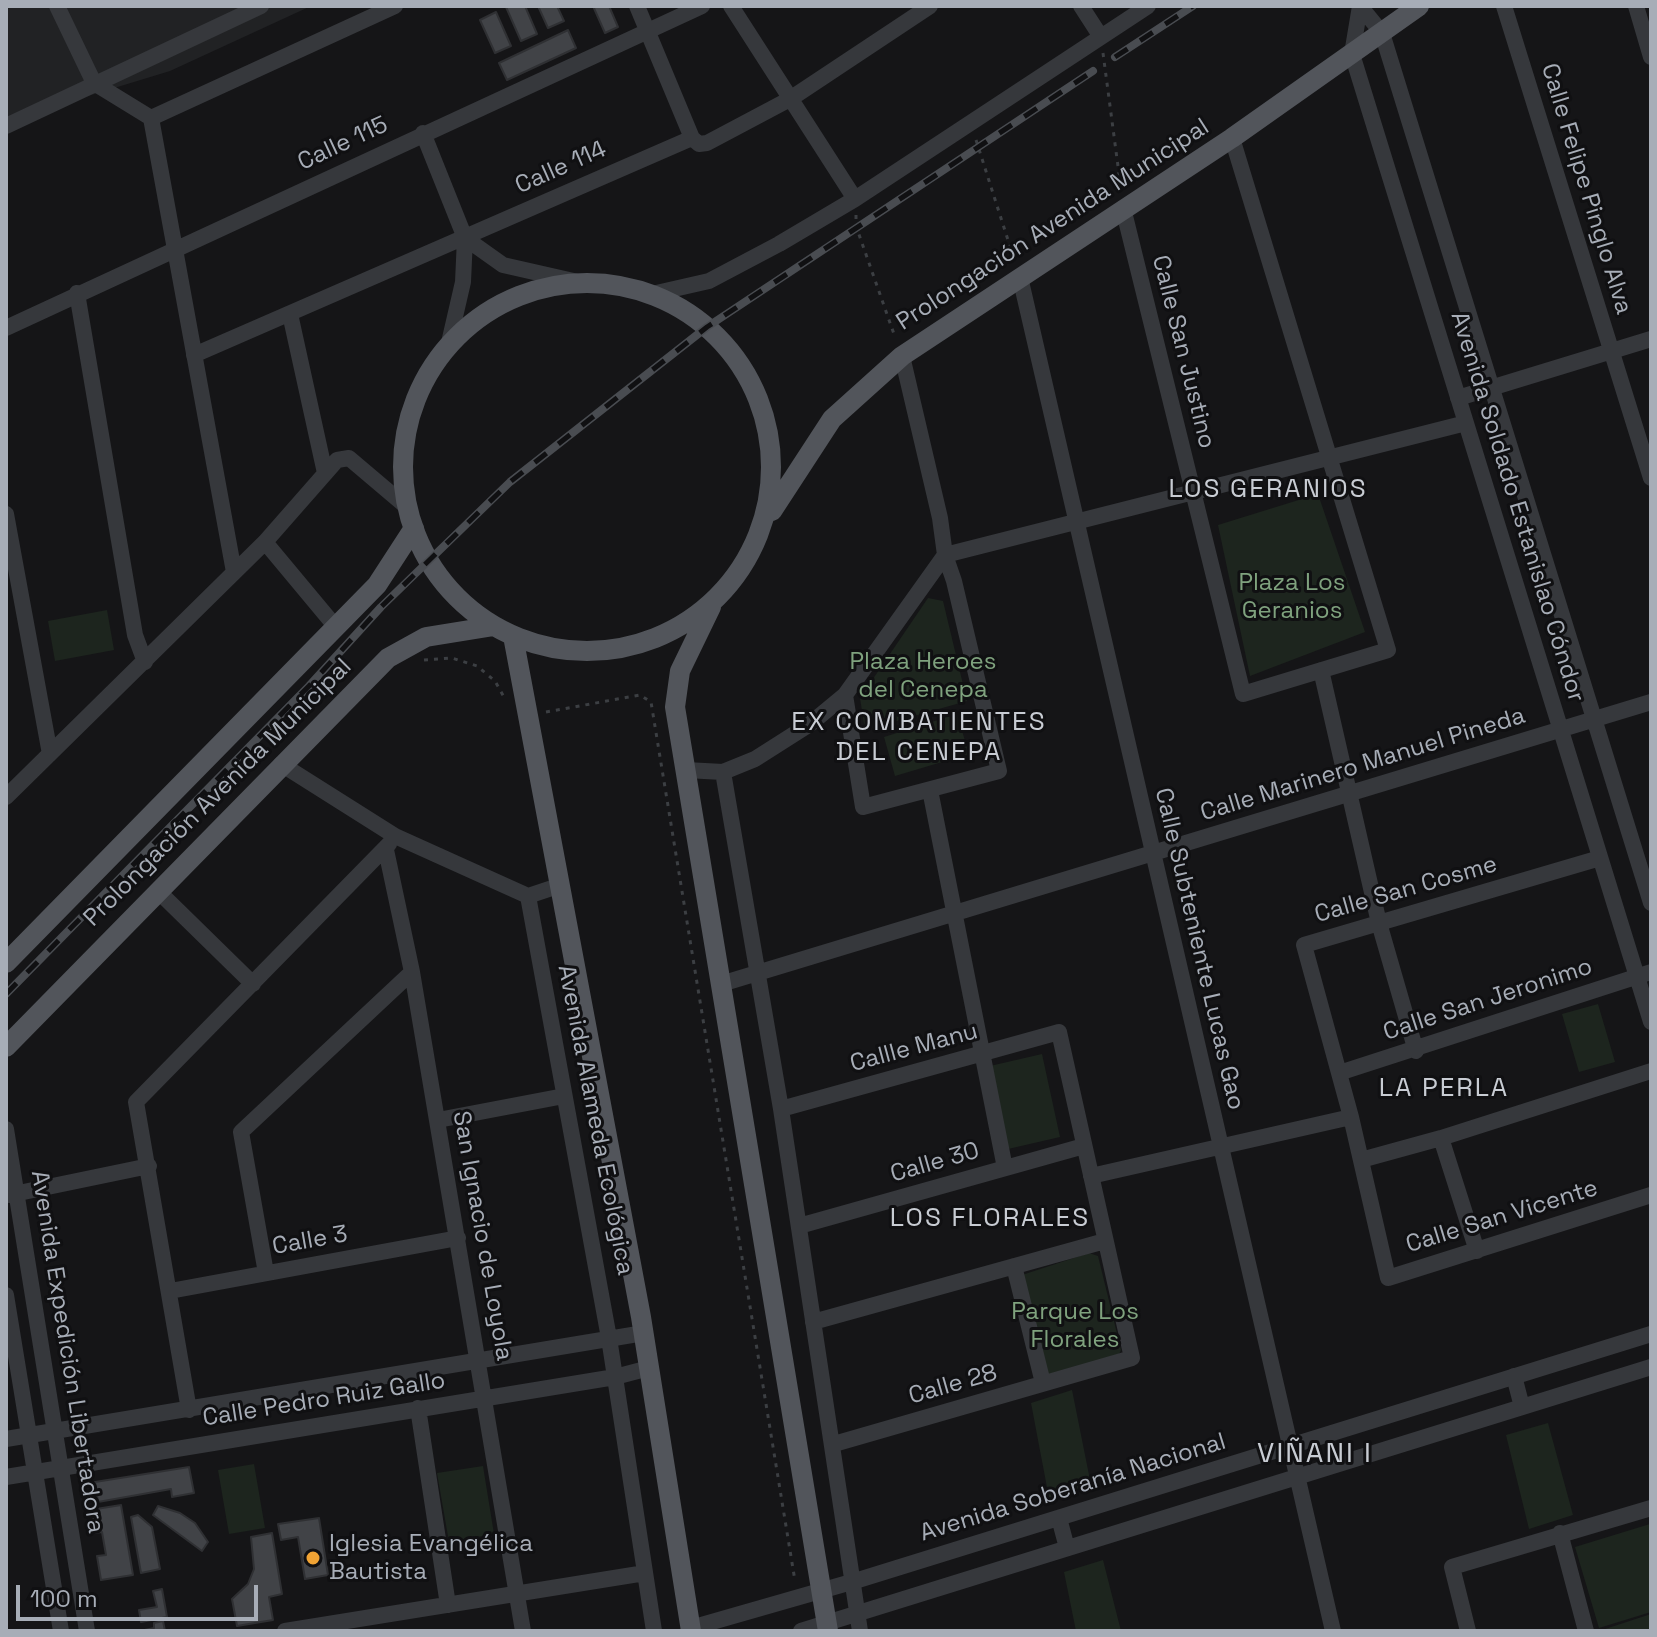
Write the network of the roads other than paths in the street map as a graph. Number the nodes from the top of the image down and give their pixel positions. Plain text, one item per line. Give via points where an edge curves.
1 (57, 6) edge
2 (261, 6) edge
3 (395, 6) edge
4 (637, 6) edge
5 (702, 6) edge
6 (731, 6) edge
7 (930, 6) edge
8 (1081, 6) edge
9 (1148, 6) edge
10 (1360, 6) edge
11 (1419, 6) edge
12 (1504, 6) edge
13 (1636, 6) edge
14 (648, 31) junction
15 (1382, 33) junction
16 (1101, 37) junction
17 (1352, 54) junction
18 (1651, 57) edge
19 (94, 83) junction
20 (790, 99) junction
21 (151, 118) junction
22 (6, 126) edge
23 (423, 133) junction
24 (692, 138) junction
25 (1232, 138) junction
26 (855, 199) junction
27 (1123, 208) junction
28 (465, 238) junction
29 (173, 250) junction
30 (1020, 277) junction
31 (578, 282) junction
32 (77, 293) junction
33 (652, 294) junction
34 (290, 314) junction
35 (6, 328) edge
36 (1651, 339) edge
37 (448, 347) junction
38 (1612, 351) junction
39 (194, 355) junction
40 (902, 356) junction
41 (1492, 388) junction
42 (1458, 398) junction
43 (1466, 423) junction
44 (1330, 458) junction
45 (325, 473) junction
46 (1650, 474) edge
47 (1194, 494) junction
48 (408, 508) junction
49 (6, 514) edge
50 (1077, 524) junction
51 (414, 528) junction
52 (760, 532) junction
53 (265, 542) junction
54 (945, 555) junction
55 (234, 572) junction
56 (713, 603) junction
57 (335, 626) junction
58 (494, 626) junction
59 (513, 636) junction
60 (145, 662) junction
61 (1321, 670) junction
62 (845, 695) junction
63 (1651, 702) edge
64 (1594, 719) junction
65 (1561, 730) junction
66 (50, 754) junction
67 (281, 764) junction
68 (686, 770) junction
69 (723, 772) junction
70 (930, 790) junction
71 (1352, 793) junction
72 (6, 797) edge
73 (390, 843) junction
74 (1153, 854) junction
75 (1600, 858) junction
76 (561, 885) junction
77 (158, 891) junction
78 (528, 896) junction
79 (1651, 903) edge
80 (952, 915) junction
81 (1379, 923) junction
82 (6, 963) edge
83 (412, 972) junction
84 (760, 974) junction
85 (1644, 974) edge
86 (253, 984) junction
87 (721, 984) junction
88 (1651, 1022) edge
89 (6, 1047) edge
90 (1416, 1051) junction
91 (981, 1054) junction
92 (1651, 1071) edge
93 (1339, 1073) junction
94 (564, 1096) junction
95 (781, 1109) junction
96 (1351, 1117) junction
97 (438, 1120) junction
98 (6, 1129) edge
99 (1441, 1138) junction
100 (1084, 1146) junction
101 (1220, 1146) junction
102 (1361, 1160) junction
103 (149, 1166) junction
104 (1005, 1168) junction
105 (1091, 1176) junction
106 (11, 1194) edge
107 (1651, 1195) edge
108 (799, 1226) junction
109 (458, 1238) junction
110 (1105, 1241) junction
111 (1477, 1251) junction
112 (1014, 1266) junction
113 (266, 1273) junction
114 (170, 1291) junction
115 (6, 1295) edge
116 (813, 1322) junction
117 (644, 1333) junction
118 (1651, 1334) edge
119 (609, 1338) junction
120 (479, 1362) junction
121 (1651, 1367) edge
122 (649, 1368) junction
123 (1514, 1376) junction
124 (615, 1377) junction
125 (1043, 1383) junction
126 (485, 1397) junction
127 (1522, 1407) junction
128 (418, 1408) junction
129 (189, 1410) junction
130 (56, 1431) junction
131 (29, 1435) junction
132 (6, 1439) edge
133 (834, 1444) junction
134 (1289, 1446) junction
135 (62, 1468) junction
136 (35, 1472) junction
137 (6, 1477) edge
138 (1297, 1477) junction
139 (1651, 1508) edge
140 (1059, 1518) junction
141 (1560, 1533) junction
142 (1067, 1548) junction
143 (645, 1573) junction
144 (855, 1581) junction
145 (821, 1590) junction
146 (516, 1594) junction
147 (448, 1605) junction
148 (857, 1614) junction
149 (827, 1628) edge
150 (294, 1630) edge
151 (691, 1630) edge
152 (61, 1631) edge
153 (87, 1631) edge
154 (523, 1631) edge
155 (654, 1631) edge
156 (801, 1631) edge
157 (860, 1631) edge
158 (1333, 1631) edge
159 (1468, 1631) edge
160 (1586, 1631) edge

1 - 19 street
2 - 19 street
3 - 21 street
4 - 14 street
5 - 14 street, Calle 115
6 - 20 street
7 - 20 street, Calle 114
8 - 16 street
9 - 16 street, Prolongación Avenida Municipal
10 - 15 street, Avenida Soldado Estanislao Cóndor
10 - 17 street, Avenida Soldado Estanislao Cóndor
11 - 15 main road, Prolongación Avenida Municipal
12 - 38 street, Calle Felipe Pinglo Alva
13 - 18 street
14 - 23 street, Calle 115
14 - 24 street
15 - 17 main road, Prolongación Avenida Municipal
15 - 41 street, Avenida Soldado Estanislao Cóndor
16 - 26 street, Prolongación Avenida Municipal
17 - 25 main road, Prolongación Avenida Municipal
17 - 42 street, Avenida Soldado Estanislao Cóndor
19 - 21 street
19 - 22 street
20 - 24 street, Calle 114 via 707,143
20 - 26 street
21 - 29 street
23 - 28 street
23 - 29 street, Calle 115
24 - 28 street, Calle 114
25 - 27 main road, Prolongación Avenida Municipal
25 - 44 street
26 - 33 street, Prolongación Avenida Municipal via 722,275
27 - 30 main road, Prolongación Avenida Municipal
27 - 47 street, Calle San Justino
28 - 31 street via 515,269
28 - 34 street, Calle 114
28 - 37 street via 463,282
29 - 32 street, Calle 115
29 - 39 street
30 - 40 main road, Prolongación Avenida Municipal
30 - 50 street, Calle Subteniente Lucas Gao
31 - 33 main road, Prolongación Avenida Municipal
31 - 37 main road, Prolongación Avenida Municipal via 536,289 497,306
32 - 35 street, Calle 115
32 - 60 street via 135,635
33 - 52 main road, Prolongación Avenida Municipal via 715,334 752,385 767,426 771,469
34 - 39 street, Calle 114
34 - 45 street
36 - 38 street
37 - 48 main road, Prolongación Avenida Municipal via 424,382 409,422 404,465
38 - 41 street
38 - 46 street, Calle Felipe Pinglo Alva
39 - 55 street
40 - 52 main road, Prolongación Avenida Municipal via 832,419
40 - 54 street
41 - 42 street
41 - 64 street, Avenida Soldado Estanislao Cóndor
42 - 43 street, Avenida Soldado Estanislao Cóndor
43 - 44 street
43 - 65 street, Avenida Soldado Estanislao Cóndor
44 - 47 street
44 - 61 street via 1388,650
45 - 48 street via 337,460 349,458
45 - 53 street
47 - 50 street
47 - 61 street, Calle San Justino via 1243,694
48 - 51 main road, Prolongación Avenida Municipal
49 - 66 street
50 - 54 street
50 - 74 street, Calle Subteniente Lucas Gao
51 - 57 main road, Prolongación Avenida Municipal via 377,585
51 - 58 main road, Prolongación Avenida Municipal via 446,584
52 - 56 main road, Prolongación Avenida Municipal via 740,570
53 - 55 street
53 - 57 street
54 - 62 street
54 - 70 street via 999,771
55 - 60 street
56 - 59 main road, Prolongación Avenida Municipal via 665,635 618,649 554,649
56 - 68 main road via 680,671 675,707
57 - 82 main road, Prolongación Avenida Municipal
58 - 59 main road, Prolongación Avenida Municipal
58 - 67 main road, Prolongación Avenida Municipal via 426,637 399,649
59 - 76 main road, Avenida Alameda Ecológica
60 - 66 street
61 - 71 street
62 - 69 street via 755,759
62 - 70 street via 863,807
63 - 64 street, Calle Marinero Manuel Pineda
64 - 65 street, Calle Marinero Manuel Pineda
64 - 79 street, Avenida Soldado Estanislao Cóndor
65 - 71 street, Calle Marinero Manuel Pineda
65 - 75 street, Avenida Soldado Estanislao Cóndor
66 - 72 street
67 - 73 street
67 - 77 main road, Prolongación Avenida Municipal
68 - 69 street
68 - 87 main road
69 - 84 street
70 - 80 street
71 - 74 street, Calle Marinero Manuel Pineda
71 - 81 street
73 - 78 street
73 - 83 street, San Ignacio de Loyola
73 - 86 street
74 - 80 street, Calle Marinero Manuel Pineda
74 - 101 street, Calle Subteniente Lucas Gao
75 - 81 street, Calle San Cosme
75 - 85 street, Avenida Soldado Estanislao Cóndor
76 - 78 street
76 - 117 main road, Avenida Alameda Ecológica
77 - 86 street
77 - 89 main road, Prolongación Avenida Municipal
78 - 94 street, Avenida Alameda Ecológica
80 - 84 street, Calle Marinero Manuel Pineda
80 - 91 street
81 - 90 street
81 - 93 street, Calle San Cosme via 1304,945
83 - 97 street, San Ignacio de Loyola
83 - 113 street via 241,1132
84 - 87 street, Calle Marinero Manuel Pineda
84 - 95 street
85 - 88 street, Avenida Soldado Estanislao Cóndor
85 - 90 street, Calle San Jeronimo
86 - 103 street via 136,1102
87 - 145 main road
90 - 93 street, Calle San Jeronimo
91 - 95 street, Callle Manu
91 - 100 street, Callle Manu via 1059,1032
91 - 104 street
92 - 99 street
93 - 96 street, Calle San Cosme
94 - 97 street
94 - 119 street, Avenida Alameda Ecológica
95 - 108 street
96 - 101 street
96 - 102 street, Calle San Vicente
97 - 109 street, San Ignacio de Loyola
98 - 106 street, Avenida Expedición Libertadora
99 - 102 street
99 - 111 street
100 - 104 street, Calle 30
100 - 105 street
101 - 105 street
101 - 134 street, Calle Subteniente Lucas Gao
102 - 111 street, Calle San Vicente via 1388,1278
103 - 106 street
103 - 114 street
104 - 108 street, Calle 30
105 - 110 street
106 - 130 street, Avenida Expedición Libertadora
107 - 111 street, Calle San Vicente
108 - 116 street
109 - 113 street, Calle 3
109 - 120 street, San Ignacio de Loyola
110 - 112 street
110 - 125 street, Calle 28 via 1132,1358
112 - 116 street
112 - 125 street
113 - 114 street, Calle 3
114 - 129 street
115 - 131 street, Avenida Expedición Libertadora
116 - 133 street
117 - 119 street, Calle Pedro Ruiz Gallo
117 - 122 main road, Avenida Alameda Ecológica
118 - 123 street, Avenida Soberanía Nacional
119 - 120 street, Calle Pedro Ruiz Gallo
119 - 124 street, Avenida Alameda Ecológica
120 - 126 street, San Ignacio de Loyola
120 - 129 street, Calle Pedro Ruiz Gallo
121 - 127 street
122 - 124 street, Calle Pedro Ruiz Gallo
122 - 151 main road, Avenida Alameda Ecológica
123 - 127 street
123 - 134 street, Avenida Soberanía Nacional
124 - 126 street, Calle Pedro Ruiz Gallo
124 - 143 street, Avenida Alameda Ecológica
125 - 133 street, Calle 28
126 - 128 street, Calle Pedro Ruiz Gallo
126 - 146 street, San Ignacio de Loyola
127 - 138 street
128 - 135 street, Calle Pedro Ruiz Gallo
128 - 147 street
129 - 130 street, Calle Pedro Ruiz Gallo
130 - 131 street, Calle Pedro Ruiz Gallo
130 - 135 street, Avenida Expedición Libertadora
131 - 132 street, Calle Pedro Ruiz Gallo
131 - 136 street, Avenida Expedición Libertadora
133 - 144 street
134 - 138 street, Calle Subteniente Lucas Gao
134 - 140 street, Avenida Soberanía Nacional
135 - 136 street, Calle Pedro Ruiz Gallo
135 - 153 street, Avenida Expedición Libertadora
136 - 137 street, Calle Pedro Ruiz Gallo
136 - 152 street, Avenida Expedición Libertadora
138 - 142 street
138 - 158 street, Calle Subteniente Lucas Gao
139 - 141 street
140 - 142 street
140 - 144 street, Avenida Soberanía Nacional
141 - 159 street via 1452,1567
141 - 160 street
142 - 148 street
143 - 146 street
143 - 155 street, Avenida Alameda Ecológica
144 - 145 street, Avenida Soberanía Nacional
144 - 148 street
145 - 149 main road
145 - 151 street, Avenida Soberanía Nacional
146 - 147 street
146 - 154 street, San Ignacio de Loyola
147 - 150 street
148 - 149 street
148 - 157 street
149 - 156 street

